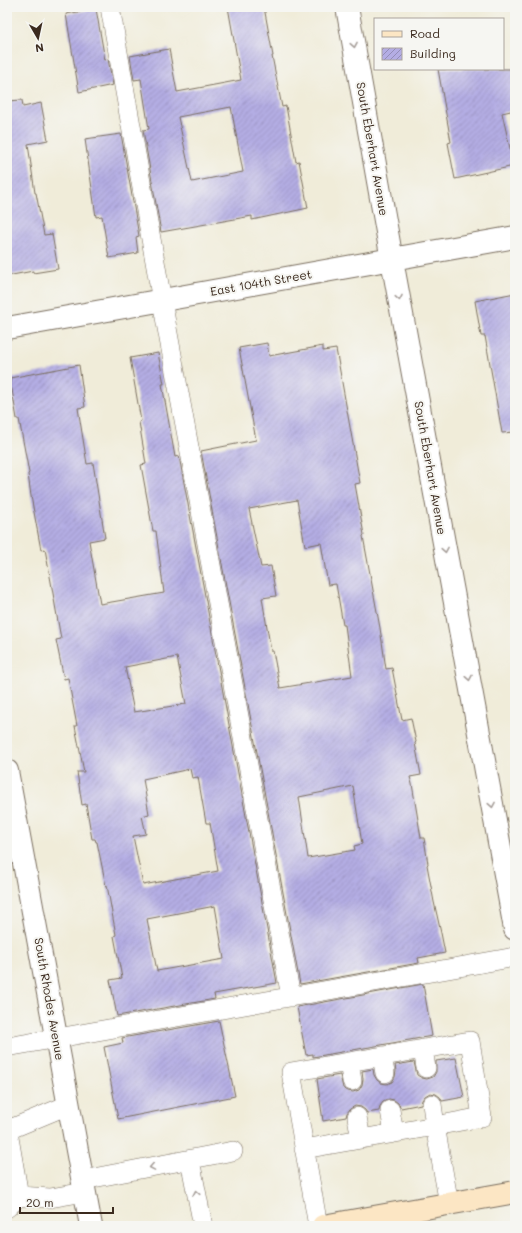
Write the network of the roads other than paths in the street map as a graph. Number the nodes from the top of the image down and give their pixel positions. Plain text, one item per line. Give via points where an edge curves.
1 (110, 7) edge
2 (347, 7) edge
3 (515, 237) edge
4 (392, 260) junction
5 (162, 301) junction
6 (7, 328) edge
7 (7, 772) edge
8 (10, 804) edge
9 (515, 929) edge
10 (515, 957) edge
11 (291, 997) junction
12 (56, 1039) junction
13 (7, 1047) edge
14 (423, 1049) junction
15 (349, 1062) junction
16 (426, 1068) dead end
17 (352, 1081) dead end
18 (432, 1104) dead end
19 (68, 1105) junction
20 (390, 1110) dead end
21 (357, 1117) dead end
22 (435, 1126) junction
23 (7, 1128) edge
24 (394, 1133) junction
25 (361, 1138) junction
26 (304, 1148) junction
27 (233, 1152) dead end
28 (190, 1160) junction
29 (84, 1186) junction
30 (515, 1192) edge
31 (13, 1202) edge
32 (449, 1204) junction
33 (91, 1226) edge
34 (202, 1226) edge
35 (318, 1226) edge
36 (323, 1226) edge

1 - 5 lane
2 -> 4 street, South Eberhart Avenue
3 - 4 street, East 104th Street
4 - 5 street, East 104th Street
4 -> 9 street, South Eberhart Avenue
5 - 6 street, East 104th Street
5 - 11 lane
7 - 8 street, South Rhodes Avenue
8 - 12 street, South Rhodes Avenue
10 - 11 lane
11 - 12 lane
12 - 13 lane
12 - 19 street, South Rhodes Avenue
14 - 15 lane via 383,1064
14 - 16 lane
14 - 22 lane via 470,1041 482,1117
15 - 17 lane
15 - 26 lane via 292,1072
18 - 22 lane
19 - 23 lane
19 - 29 street, South Rhodes Avenue
20 - 24 lane
21 - 25 lane
22 - 24 lane
22 - 32 lane
23 - 31 lane
24 - 25 lane
25 - 26 lane
26 - 35 lane
27 - 28 lane
28 -> 29 lane
34 -> 28 lane
29 - 31 lane via 50,1198
29 - 33 street, South Rhodes Avenue
30 - 32 main road
32 - 36 main road

